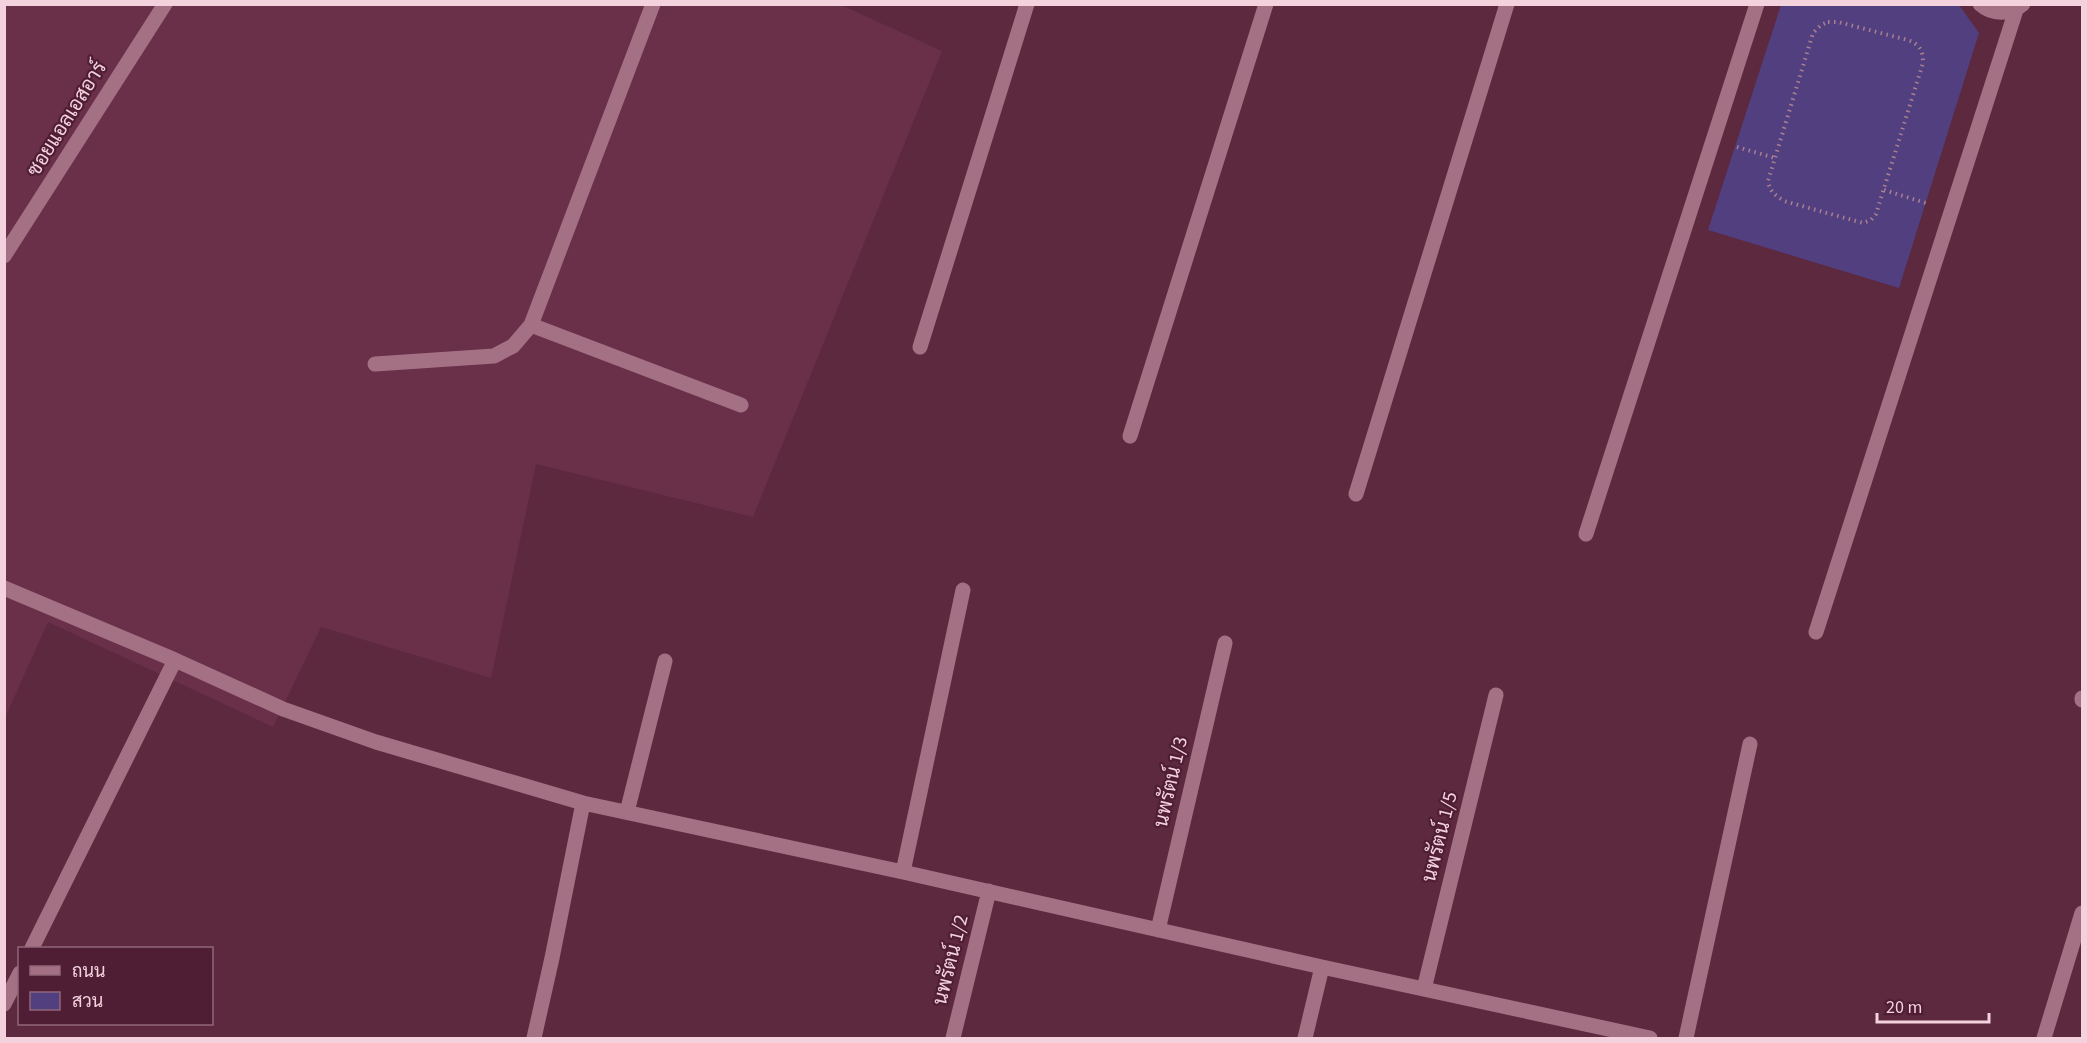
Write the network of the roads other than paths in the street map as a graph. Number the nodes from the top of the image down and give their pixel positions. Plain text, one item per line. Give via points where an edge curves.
1 (165, 4) edge
2 (653, 4) edge
3 (1027, 4) edge
4 (1266, 4) edge
5 (1507, 4) edge
6 (1757, 4) edge
7 (1980, 4) edge
8 (2020, 7) edge
9 (4, 256) edge
10 (531, 326) junction
11 (920, 347) dead end
12 (375, 364) dead end
13 (741, 405) dead end
14 (1130, 436) dead end
15 (1356, 494) dead end
16 (1586, 534) dead end
17 (4, 588) edge
18 (963, 590) dead end
19 (1816, 632) dead end
20 (1225, 643) dead end
21 (175, 660) junction
22 (665, 661) dead end
23 (1496, 694) dead end
24 (1750, 744) dead end
25 (583, 803) junction
26 (627, 812) junction
27 (903, 872) junction
28 (989, 891) junction
29 (2082, 913) edge
30 (1158, 930) junction
31 (32, 947) edge
32 (1322, 967) junction
33 (18, 977) edge
34 (1424, 989) junction
35 (4, 1004) edge
36 (534, 1038) edge
37 (953, 1038) edge
38 (1305, 1038) edge
39 (1650, 1038) edge
40 (1686, 1038) edge
41 (2044, 1038) edge

1 - 9 street, ซอยแอลเอสอาร์
2 - 10 street
3 - 11 street
4 - 14 street
5 - 15 street
6 - 16 street
7 - 8 street via 1986,10 2001,13
8 - 19 street
10 - 12 street via 513,346 494,356
10 - 13 street
17 - 21 street
18 - 27 street
20 - 30 street, นพรัตน์ 1/3
21 - 25 street via 283,709 356,735
21 - 31 street
22 - 26 street
23 - 34 street, นพรัตน์ 1/5
24 - 40 street
25 - 26 street
25 - 36 street
26 - 27 street
27 - 28 street
28 - 30 street
28 - 37 street, นพรัตน์ 1/2
29 - 41 street
30 - 32 street
32 - 34 street
32 - 38 street
33 - 35 street
34 - 39 street

